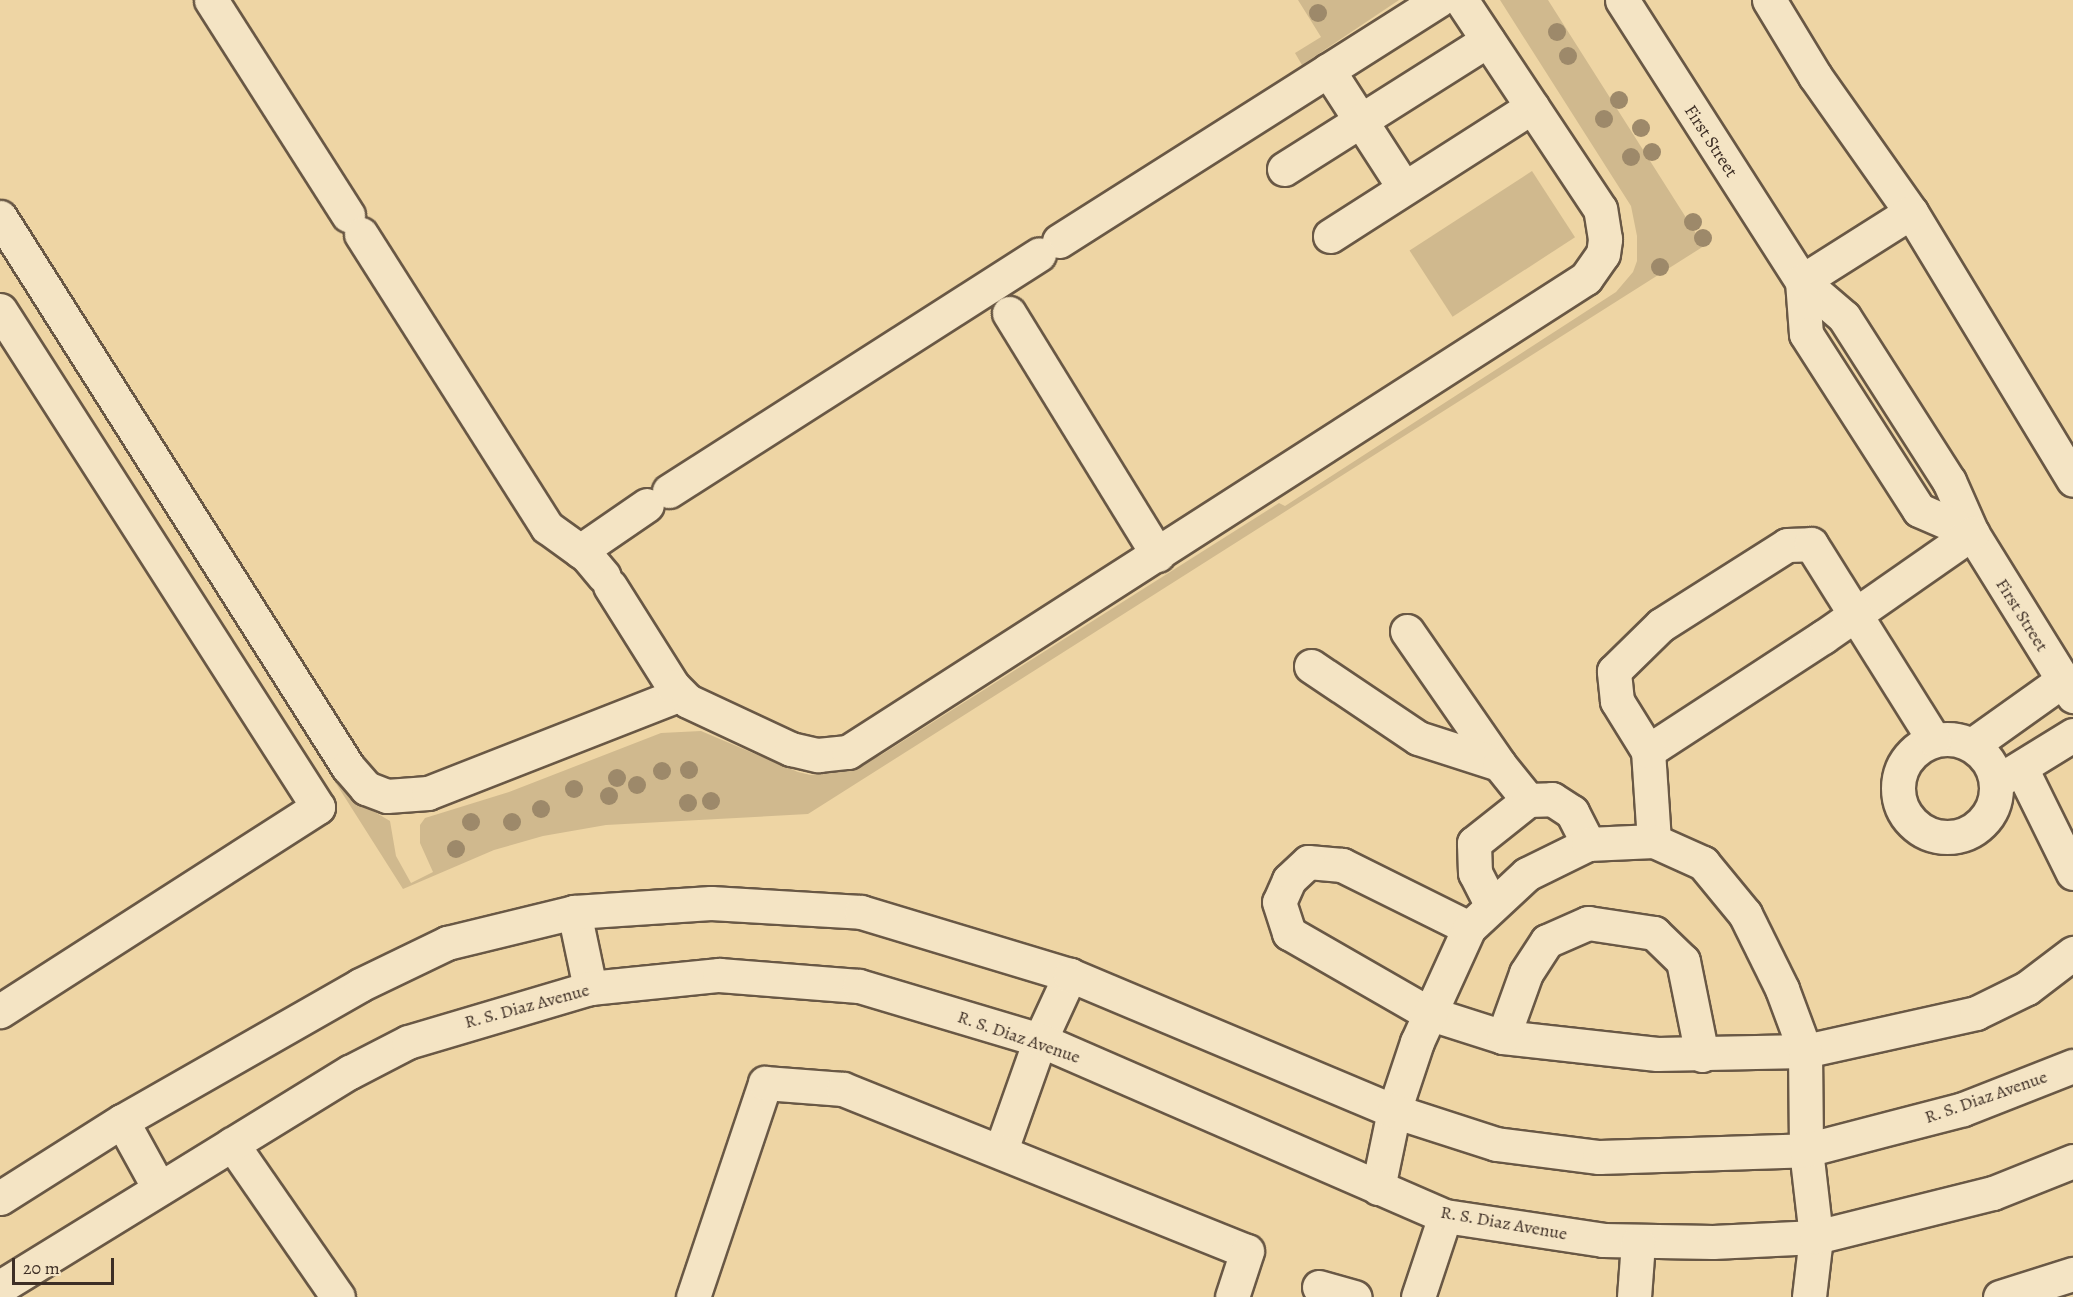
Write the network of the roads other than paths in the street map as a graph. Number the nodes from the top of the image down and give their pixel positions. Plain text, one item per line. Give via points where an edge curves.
1 (211, 0) edge
2 (1439, 0) edge
3 (1461, 0) edge
4 (1622, 0) edge
5 (1769, 0) edge
6 (1488, 40) junction
7 (1328, 70) junction
8 (1532, 106) junction
9 (1360, 121) junction
10 (1284, 169) dead end
11 (1404, 188) junction
12 (1911, 212) junction
13 (0, 217) edge
14 (1330, 236) dead end
15 (1802, 280) junction
16 (1000, 299) junction
17 (0, 310) edge
18 (2073, 480) edge
19 (1971, 533) junction
20 (580, 551) junction
21 (1158, 555) junction
22 (1856, 613) junction
23 (1407, 631) dead end
24 (1311, 666) dead end
25 (2068, 688) edge
26 (680, 694) junction
27 (2073, 735) edge
28 (1934, 740) junction
29 (1972, 745) junction
30 (1648, 751) junction
31 (1499, 764) junction
32 (2008, 775) junction
33 (1528, 800) junction
34 (1654, 842) junction
35 (1588, 844) junction
36 (2073, 873) edge
37 (1492, 906) junction
38 (574, 912) junction
39 (1469, 928) junction
40 (2073, 953) edge
41 (1070, 975) junction
42 (590, 988) junction
43 (0, 1011) edge
44 (1428, 1013) junction
45 (1503, 1037) junction
46 (1040, 1041) junction
47 (1805, 1052) junction
48 (1702, 1055) junction
49 (2073, 1066) edge
50 (1394, 1111) junction
51 (122, 1121) junction
52 (232, 1144) junction
53 (1000, 1150) junction
54 (1806, 1150) junction
55 (2073, 1161) edge
56 (159, 1188) junction
57 (1378, 1188) junction
58 (0, 1198) edge
59 (1445, 1216) junction
60 (1816, 1237) junction
61 (1638, 1242) junction
62 (2073, 1274) edge
63 (0, 1287) edge
64 (1319, 1287) dead end
65 (338, 1297) edge
66 (693, 1297) edge
67 (1232, 1297) edge
68 (1355, 1297) edge
69 (1418, 1297) edge
70 (1634, 1297) edge
71 (1809, 1297) edge
72 (2000, 1297) edge

1 - 20 street via 548,527
2 - 7 street
3 - 6 street
4 - 15 street, First Street
5 - 12 street via 1815,76
6 - 8 street
6 - 9 street
7 - 9 street
7 - 16 street via 1049,247
8 - 11 street
8 - 21 street via 1600,209 1605,239 1596,268
9 - 10 street
9 - 11 street
11 - 14 street
12 - 15 street
12 - 18 street
13 - 26 street via 348,767 366,788 387,796 428,793
15 - 19 street, First Street via 1844,317 1949,481
16 - 20 street via 658,498
16 - 21 street
17 - 43 street via 318,807
19 - 22 street
19 - 25 street, First Street
20 - 26 street via 607,581
21 - 26 street via 848,752 818,755 791,749 698,708
22 - 28 street
22 - 30 street
22 - 30 street via 1811,544 1787,545 1661,625 1614,671 1617,701
23 - 31 street
24 - 31 street via 1418,738
25 - 29 street
27 - 32 street
28 - 29 street via 1956,739
28 - 32 street via 1911,753 1898,778 1898,800 1908,819 1929,834 1947,837 1976,828 1994,804
29 - 32 street
30 - 34 street
31 - 33 street
32 - 36 street
33 - 35 street via 1552,799 1572,812
33 - 37 street via 1474,843 1475,873
34 - 35 street
34 - 47 street via 1703,863 1744,914 1782,989
35 - 37 street via 1527,874
37 - 39 street
38 - 41 street, R. S. Diaz Avenue via 711,903 861,912
38 - 42 street
38 - 51 street, R. S. Diaz Avenue via 447,943 360,985
39 - 44 street
39 - 44 street via 1342,865 1308,862 1289,880 1280,903 1289,933
40 - 47 street via 2027,988 1976,1013
41 - 46 street
41 - 50 street, R. S. Diaz Avenue
42 - 46 street, R. S. Diaz Avenue via 719,975 859,986
42 - 52 street, R. S. Diaz Avenue via 408,1042
44 - 45 street
44 - 50 street
45 - 48 street via 1599,1050
45 - 48 street via 1526,973 1547,941 1588,923 1654,933 1683,962
46 - 53 street
46 - 57 street, R. S. Diaz Avenue
47 - 48 street
47 - 54 street
49 - 54 street, R. S. Diaz Avenue via 1963,1109
50 - 54 street, R. S. Diaz Avenue via 1496,1144 1599,1157
50 - 57 street
51 - 56 street
51 - 58 street, R. S. Diaz Avenue
52 - 56 street, R. S. Diaz Avenue
52 - 65 street
53 - 66 street via 843,1089 765,1083
53 - 67 street via 1247,1251
54 - 60 street
55 - 60 street, R. S. Diaz Avenue via 1993,1193
56 - 63 street, R. S. Diaz Avenue
57 - 59 street, R. S. Diaz Avenue
59 - 61 street, R. S. Diaz Avenue
59 - 69 street
60 - 61 street, R. S. Diaz Avenue
60 - 71 street
61 - 70 street
62 - 72 street
64 - 68 street

